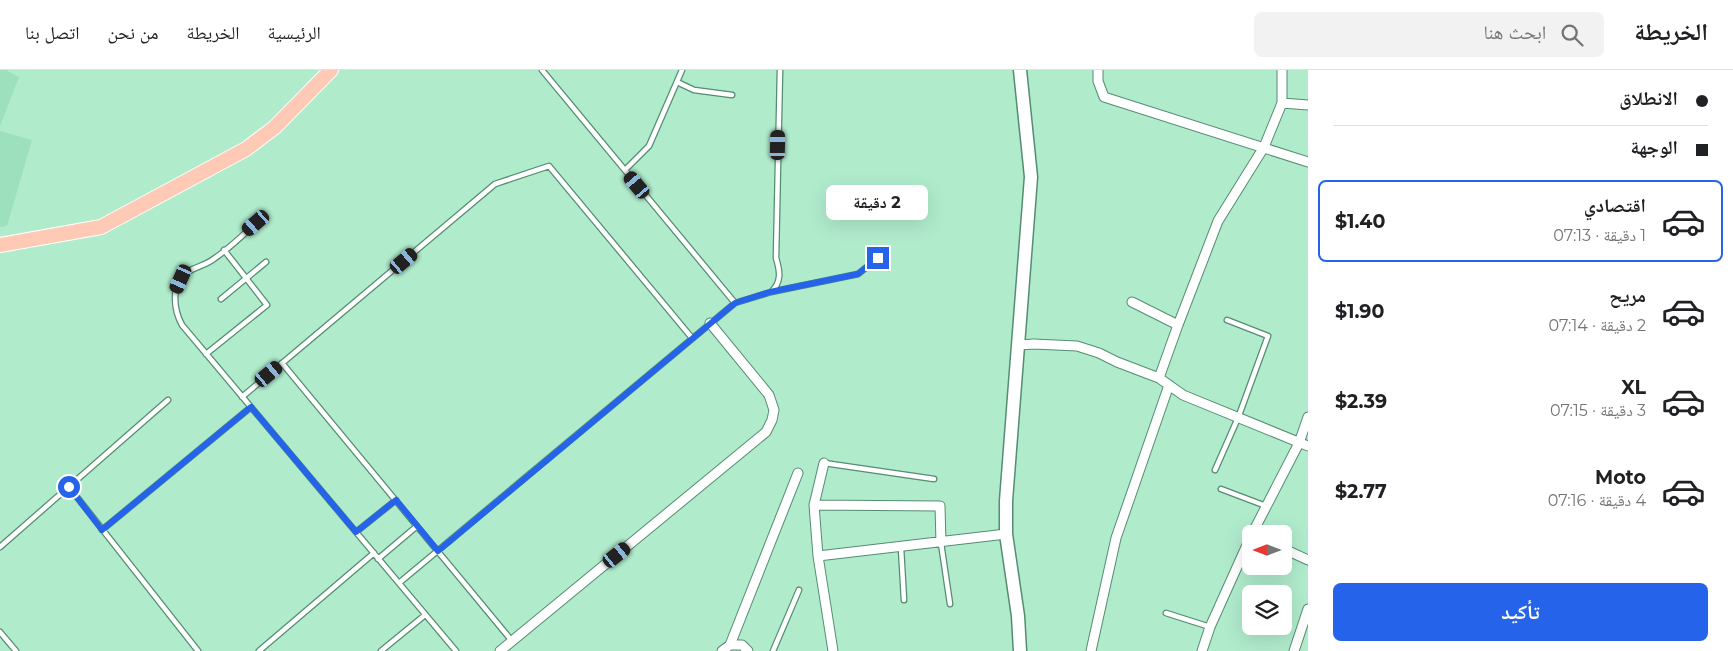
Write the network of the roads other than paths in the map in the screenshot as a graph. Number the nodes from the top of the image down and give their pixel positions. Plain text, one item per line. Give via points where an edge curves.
1 (331, 70) edge
2 (542, 70) edge
3 (682, 70) edge
4 (780, 70) edge
5 (1020, 70) edge
6 (1098, 70) edge
7 (1282, 70) edge
8 (677, 82) junction
9 (732, 95) dead end
10 (1282, 103) junction
11 (1308, 105) edge
12 (1264, 147) junction
13 (1308, 162) edge
14 (625, 170) junction
15 (256, 223) dead end
16 (0, 245) edge
17 (224, 250) junction
18 (878, 258) dead end
19 (266, 262) dead end
20 (246, 278) junction
21 (770, 292) junction
22 (221, 299) dead end
23 (1132, 302) dead end
24 (735, 303) junction
25 (1227, 320) dead end
26 (710, 323) junction
27 (1178, 325) junction
28 (692, 338) junction
29 (1019, 346) junction
30 (206, 354) junction
31 (282, 363) junction
32 (1159, 378) junction
33 (1169, 385) junction
34 (242, 397) junction
35 (168, 400) dead end
36 (251, 407) junction
37 (1308, 417) edge
38 (1238, 418) junction
39 (1304, 444) edge
40 (824, 463) joint
41 (1215, 470) dead end
42 (798, 473) dead end
43 (934, 479) dead end
44 (69, 487) junction
45 (1221, 489) dead end
46 (396, 500) junction
47 (814, 505) junction
48 (1266, 506) junction
49 (1257, 525) edge
50 (417, 526) junction
51 (102, 530) junction
52 (356, 532) junction
53 (1006, 534) junction
54 (941, 543) junction
55 (0, 547) edge
56 (902, 548) junction
57 (438, 551) junction
58 (374, 553) junction
59 (1292, 553) edge
60 (818, 556) junction
61 (1242, 557) edge
62 (378, 559) junction
63 (1308, 560) edge
64 (399, 583) junction
65 (799, 590) dead end
66 (904, 600) dead end
67 (950, 604) dead end
68 (1308, 609) edge
69 (1166, 613) dead end
70 (425, 615) junction
71 (1210, 627) junction
72 (0, 632) edge
73 (512, 641) junction
74 (730, 645) junction
75 (16, 651) edge
76 (198, 651) edge
77 (259, 651) edge
78 (381, 651) edge
79 (456, 651) edge
80 (500, 651) edge
81 (722, 651) edge
82 (748, 651) edge
83 (773, 651) edge
84 (833, 651) edge
85 (1020, 651) edge
86 (1091, 651) edge
87 (1202, 651) edge
88 (1294, 651) edge

1 - 16 main road via 275,127 246,149 101,227
2 - 14 lane
3 - 8 lane
4 - 21 lane via 776,258 780,280
5 - 29 main road via 1031,177
6 - 12 street via 1098,82 1104,97
7 - 10 street
8 - 9 lane via 694,90
8 - 14 lane via 649,146
10 - 11 street
10 - 12 street
12 - 13 street
12 - 27 street via 1218,221
14 - 24 lane
15 - 17 lane
17 - 20 lane
17 - 30 lane via 214,260 189,270 175,292 176,314
18 - 21 lane via 858,274
19 - 20 lane
20 - 22 lane
20 - 30 lane via 267,305
21 - 24 lane
23 - 27 street
24 - 26 lane
25 - 38 lane via 1268,336
26 - 28 lane
26 - 73 street via 768,395 774,410 766,432
27 - 32 street
28 - 31 lane via 549,166 495,184
28 - 57 lane
29 - 32 street via 1077,346
29 - 53 main road
30 - 34 lane
31 - 34 lane
31 - 46 lane
32 - 33 street
33 - 38 street via 1183,395
33 - 86 street via 1116,538
34 - 36 lane
35 - 44 lane
36 - 51 lane
36 - 52 lane
37 - 39 street
38 - 39 street
38 - 41 lane
39 - 48 street
40 - 43 lane
40 - 47 street
42 - 74 street
44 - 51 lane
44 - 55 lane
45 - 48 lane
46 - 50 lane
46 - 52 lane
47 - 54 street via 940,506
47 - 60 street
48 - 49 street
50 - 57 lane
50 - 62 lane
51 - 76 lane
52 - 58 lane
53 - 54 street
53 - 85 main road
54 - 56 street
54 - 67 lane
56 - 60 street
56 - 66 lane
57 - 64 lane
57 - 73 lane
58 - 62 lane
58 - 77 lane
59 - 63 street
60 - 84 street
61 - 71 street
62 - 64 lane
64 - 70 lane
65 - 83 lane
68 - 88 street
69 - 71 lane
70 - 78 lane
70 - 79 lane
71 - 87 street
72 - 75 lane
73 - 80 street
74 - 81 street
74 - 82 street via 742,644

